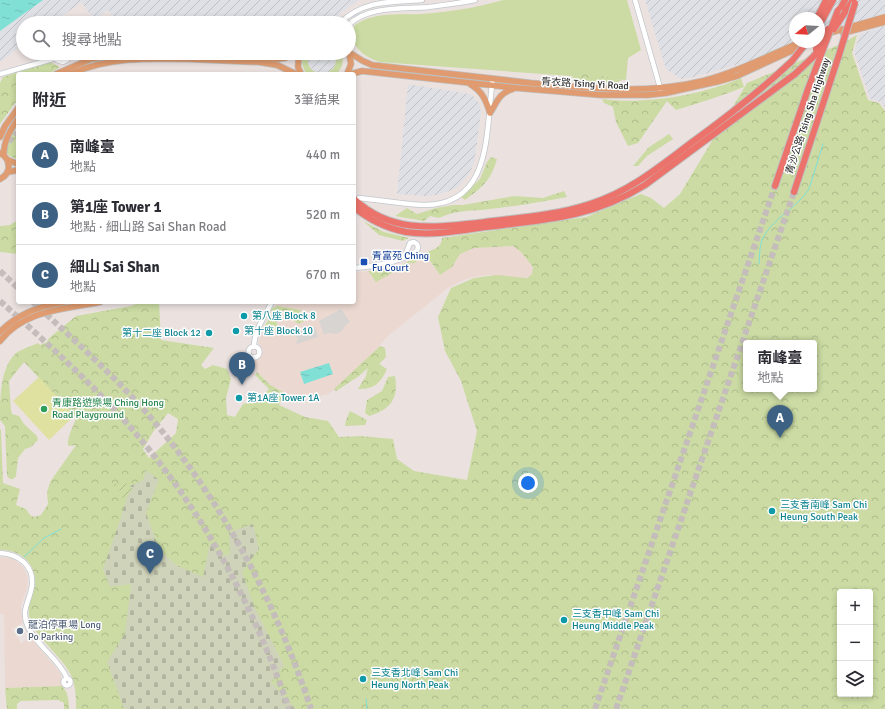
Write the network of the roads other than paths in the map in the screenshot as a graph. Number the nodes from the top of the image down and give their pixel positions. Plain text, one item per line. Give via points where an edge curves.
1 (422, 0) edge
2 (475, 0) edge
3 (635, 0) edge
4 (826, 0) edge
5 (833, 0) edge
6 (842, 0) edge
7 (855, 1) edge
8 (820, 12) edge
9 (825, 15) edge
10 (348, 16) edge
11 (885, 17) edge
12 (356, 18) edge
13 (885, 22) edge
14 (825, 34) edge
15 (825, 38) edge
16 (789, 48) edge
17 (798, 48) edge
18 (799, 48) edge
19 (802, 48) edge
20 (356, 56) edge
21 (41, 60) edge
22 (58, 60) edge
23 (67, 60) edge
24 (89, 60) edge
25 (117, 60) edge
26 (232, 60) edge
27 (298, 60) edge
28 (350, 60) edge
29 (792, 61) junction
30 (98, 64) junction
31 (61, 72) edge
32 (76, 72) edge
33 (84, 72) edge
34 (292, 72) edge
35 (300, 72) edge
36 (348, 72) edge
37 (356, 73) edge
38 (0, 74) edge
39 (794, 74) junction
40 (493, 78) junction
41 (466, 82) junction
42 (492, 85) junction
43 (660, 87) junction
44 (518, 88) junction
45 (662, 93) junction
46 (16, 111) edge
47 (490, 112) junction
48 (16, 122) edge
49 (1, 134) edge
50 (687, 150) junction
51 (4, 156) edge
52 (16, 163) edge
53 (16, 170) edge
54 (8, 172) junction
55 (0, 179) edge
56 (775, 186) tunnel mouth
57 (794, 192) tunnel mouth
58 (357, 198) edge
59 (356, 208) edge
60 (402, 258) dead end
61 (356, 268) edge
62 (55, 304) edge
63 (90, 304) edge
64 (271, 304) edge
65 (0, 332) edge
66 (0, 341) edge
67 (254, 346) dead end
68 (0, 553) edge
69 (67, 678) dead end

1 - 10 street via 370,5
2 - 12 street via 379,11
3 - 43 street
4 - 8 highway
5 - 9 highway
6 - 39 highway, bridge via 815,50
6 - 56 highway, 青沙公路 Tsing Sha Highway, bridge
7 - 39 highway, bridge via 817,53
7 - 57 highway, 青沙公路 Tsing Sha Highway, bridge
11 - 14 main road
13 - 15 main road
16 - 43 main road, 青衣路 Tsing Yi Road via 739,70 703,81
17 - 45 main road, 青衣路 Tsing Yi Road via 737,76 700,87
18 - 29 highway, bridge
19 - 29 highway, bridge
20 - 40 main road, 青衣路 Tsing Yi Road via 372,65
21 - 38 street
22 - 23 street
24 - 31 main road
25 - 30 main road
26 - 34 main road via 277,65
27 - 35 main road
28 - 36 main road, 青衣路 Tsing Yi Road
29 - 50 highway
30 - 32 main road
30 - 33 main road
37 - 41 main road, 青衣路 Tsing Yi Road via 362,71
39 - 50 highway
40 - 42 street
40 - 43 main road, 青衣路 Tsing Yi Road via 597,89
41 - 42 main road, 青衣路 Tsing Yi Road
41 - 47 main road via 482,94
42 - 44 main road, 青衣路 Tsing Yi Road
42 - 47 street
43 - 45 street
44 - 45 main road, 青衣路 Tsing Yi Road via 601,95
44 - 47 main road via 502,94
46 - 49 main road
47 - 58 street via 481,168 462,193 451,200 424,205
48 - 51 main road via 4,145
50 - 58 highway via 611,196 581,207 556,212 485,222 422,227 399,224 382,218 365,208
50 - 59 highway via 635,191 590,211 562,218 420,233 396,230 380,224
51 - 52 main road
51 - 54 main road via 9,166
53 - 54 main road
54 - 55 main road
60 - 61 street
62 - 65 main road via 27,312
63 - 66 main road via 35,316 20,323
64 - 67 street via 258,330
68 - 69 street via 15,556 25,563 29,570 32,582 25,606 27,623 33,635

